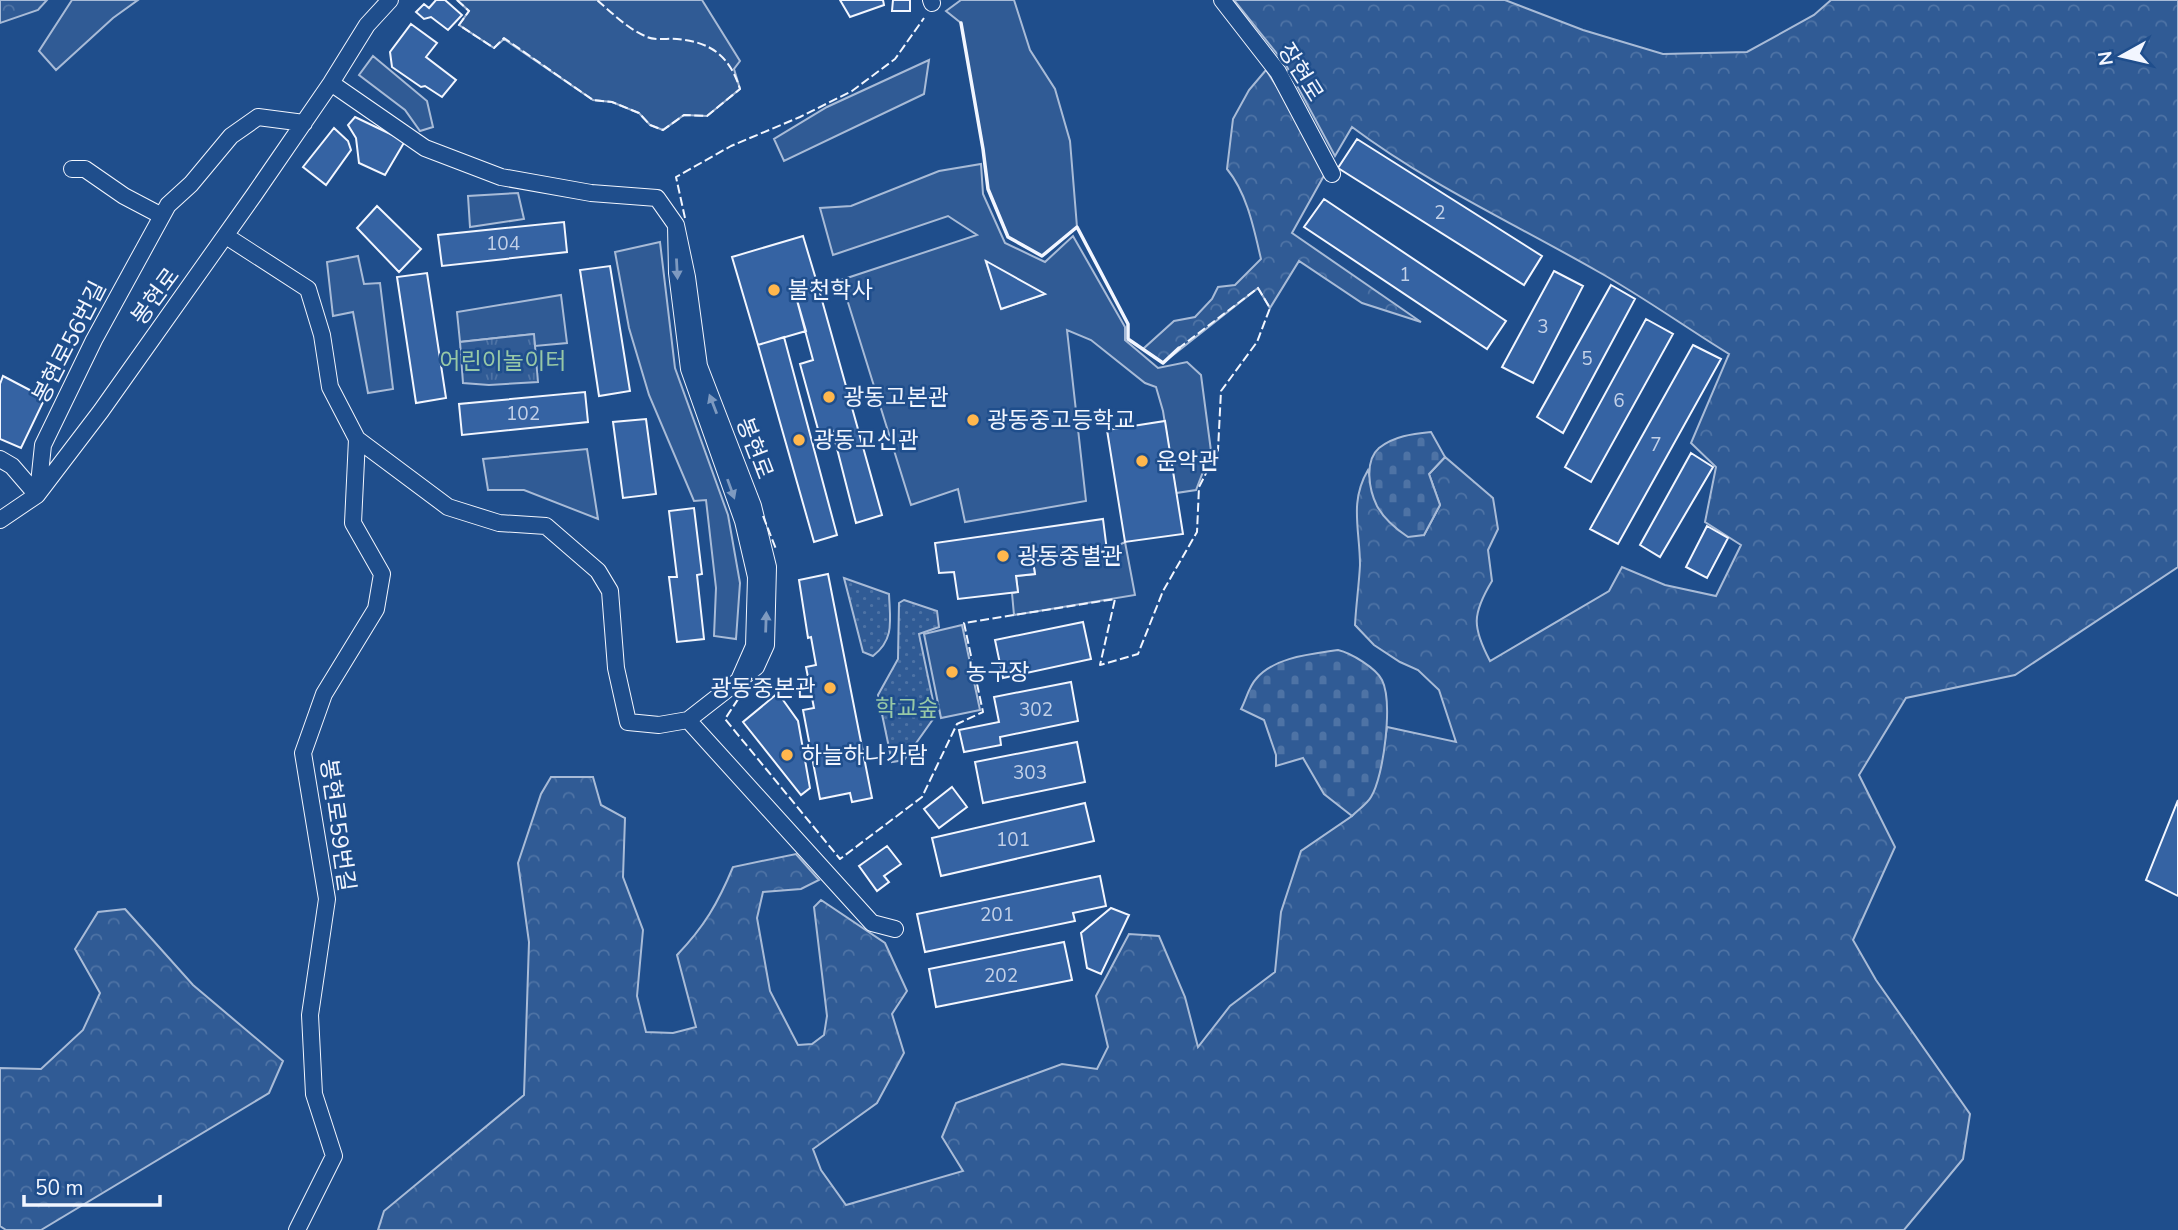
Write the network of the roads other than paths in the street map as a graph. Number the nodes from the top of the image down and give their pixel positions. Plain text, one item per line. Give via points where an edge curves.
1 (390, 0) edge
2 (1222, 0) edge
3 (331, 83) junction
4 (304, 123) junction
5 (72, 169) dead end
6 (1332, 174) dead end
7 (162, 216) junction
8 (226, 236) junction
9 (357, 439) junction
10 (0, 459) edge
11 (37, 495) junction
12 (0, 520) edge
13 (688, 720) junction
14 (895, 929) dead end
15 (297, 1230) edge

1 - 3 street, 봉현로 via 367,25
2 - 6 street, 장현로 via 1278,72
3 - 4 street, 봉현로
3 - 13 street, 봉현로 via 425,148 501,177 591,193 657,198 676,225 699,366 753,506 768,567 766,645 756,667
4 - 7 street, 봉현로56번길 via 258,117 231,135
4 - 8 street, 봉현로
5 - 7 street via 85,169
7 - 11 street, 봉현로56번길 via 43,445
8 - 9 street via 308,289 323,335 330,387
8 - 11 street, 봉현로
9 - 13 street, 봉현로 via 448,507 499,523 546,526 598,571 610,591 616,668 628,722 659,725
9 - 15 street, 봉현로59번길 via 353,523 382,574 376,609 324,694 303,753 327,899 310,1015 314,1094 334,1156
10 - 11 street
11 - 12 street, 봉현로
13 - 14 street via 872,923

